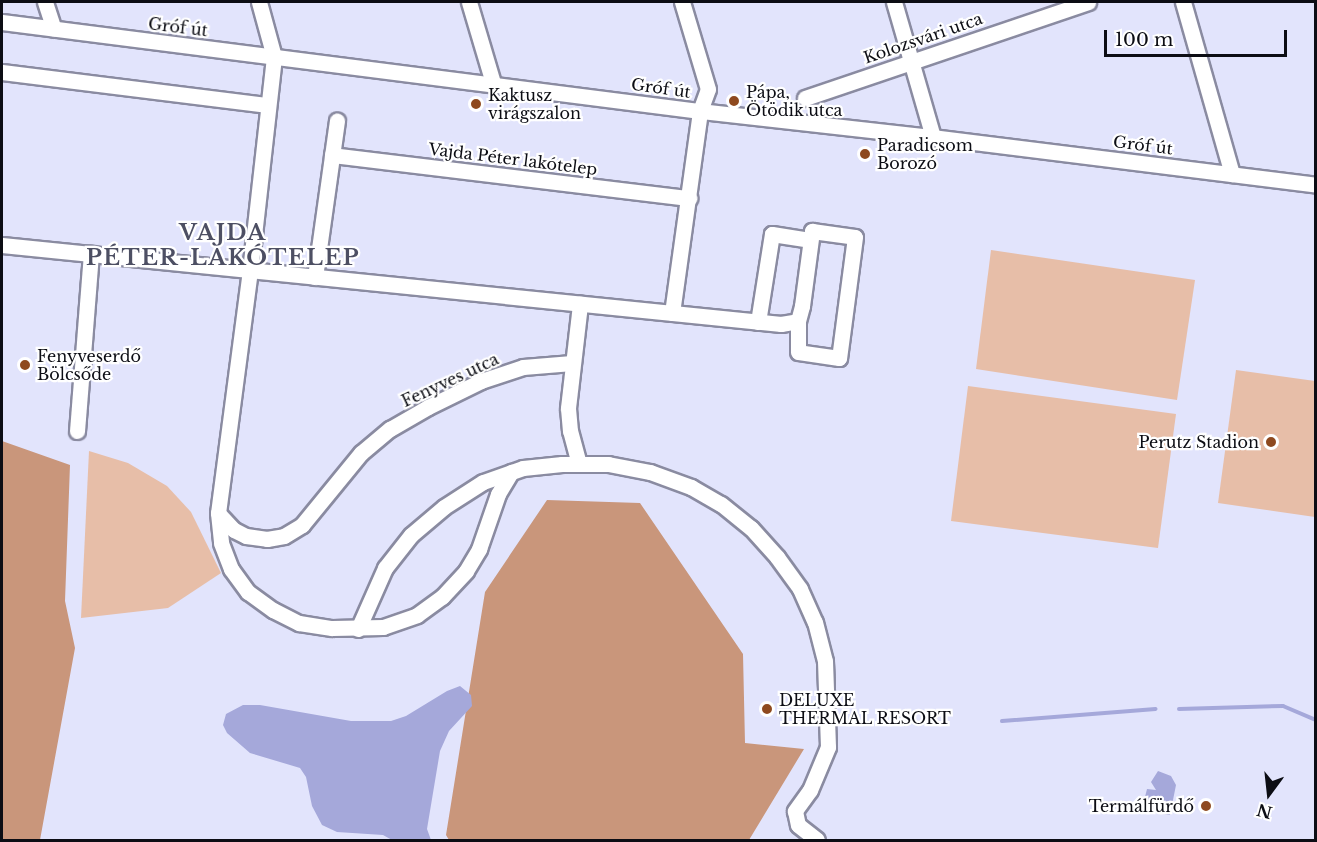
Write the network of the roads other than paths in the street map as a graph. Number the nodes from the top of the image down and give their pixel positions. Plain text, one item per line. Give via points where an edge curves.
1 (45, 2) edge
2 (259, 2) edge
3 (468, 2) edge
4 (682, 2) edge
5 (894, 2) edge
6 (1088, 2) edge
7 (1183, 2) edge
8 (2, 22) edge
9 (54, 29) junction
10 (274, 57) junction
11 (912, 61) junction
12 (2, 72) edge
13 (493, 83) junction
14 (805, 98) dead end
15 (268, 105) junction
16 (700, 111) junction
17 (337, 121) dead end
18 (933, 137) junction
19 (332, 155) junction
20 (1232, 174) junction
21 (1316, 185) edge
22 (689, 198) junction
23 (810, 240) junction
24 (2, 245) edge
25 (91, 254) junction
26 (250, 270) junction
27 (315, 277) junction
28 (580, 304) junction
29 (672, 313) junction
30 (798, 321) junction
31 (758, 322) junction
32 (572, 363) junction
33 (77, 431) dead end
34 (579, 464) junction
35 (511, 472) junction
36 (218, 513) junction
37 (358, 629) junction
38 (817, 840) edge

1 - 9 street
2 - 10 street
3 - 13 street
4 - 16 street via 708,89
5 - 11 street
6 - 11 street, Kolozsvári utca
7 - 20 street
8 - 9 street, Gróf út
9 - 10 street, Gróf út
10 - 13 street, Gróf út
10 - 15 street
11 - 14 street, Kolozsvári utca
11 - 18 street
12 - 15 street
13 - 16 street, Gróf út
15 - 26 street
16 - 18 street, Gróf út
16 - 22 street
17 - 19 street
18 - 20 street, Gróf út
19 - 22 street, Vajda Péter lakótelep
19 - 27 street
20 - 21 street, Gróf út
22 - 29 street
23 - 30 street
23 - 30 street via 812,231 855,237 839,358 798,352
23 - 31 street via 772,234
24 - 25 street
25 - 26 street
25 - 33 street
26 - 27 street
26 - 36 street
27 - 28 street
28 - 29 street
28 - 32 street
29 - 31 street
30 - 31 street
32 - 34 street via 568,408
32 - 36 street, Fenyves utca via 523,367 428,406 361,453 302,525 284,536 246,536
34 - 35 street
34 - 38 street via 608,464 650,472 691,487 751,528 800,589 815,622 825,661 828,705 828,747 810,790 795,811 798,825
35 - 37 street via 483,482 444,507 411,536 385,568
35 - 37 street via 498,494 479,549 466,571 442,597 417,615 383,627
36 - 37 street via 221,543 231,569 248,592 299,623

